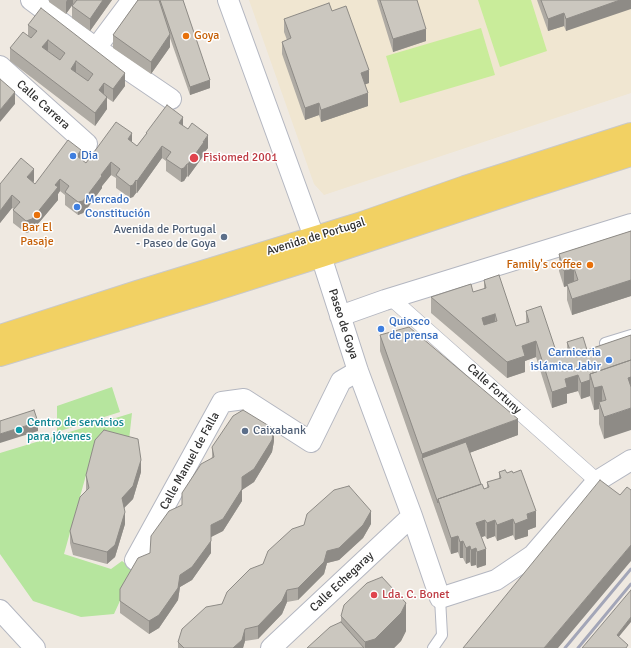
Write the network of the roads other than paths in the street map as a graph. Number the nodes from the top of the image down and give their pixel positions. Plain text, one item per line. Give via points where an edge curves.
1 (31, 0) edge
2 (132, 0) edge
3 (228, 0) edge
4 (96, 48) junction
5 (0, 66) edge
6 (171, 99) dead end
7 (631, 134) edge
8 (87, 144) dead end
9 (631, 155) edge
10 (631, 224) edge
11 (318, 247) junction
12 (391, 298) junction
13 (340, 316) junction
14 (631, 335) edge
15 (0, 336) edge
16 (605, 343) edge
17 (0, 355) edge
18 (358, 371) junction
19 (631, 460) edge
20 (597, 481) junction
21 (412, 516) junction
22 (135, 560) edge
23 (440, 598) junction
24 (0, 610) edge
25 (34, 648) edge
26 (271, 648) edge
27 (432, 648) edge

1 - 4 street
2 - 4 street
3 - 11 street, Paseo de Goya
4 - 6 street
5 - 8 street, Calle Carrera
7 - 11 main road, Avenida de Portugal via 362,223
9 - 11 main road, Avenida de Portugal via 511,194
10 - 12 street
11 - 13 street, Paseo de Goya
11 - 15 main road, Avenida de Portugal via 137,292
11 - 17 main road, Avenida de Portugal via 208,292
12 - 13 street
12 - 20 street, Calle Fortuny
13 - 18 street, Paseo de Goya
14 - 16 lane
18 - 21 street, Paseo de Goya
18 - 22 street, Calle Manuel de Falla via 341,381 311,442 244,399 222,402
19 - 20 street
20 - 23 street via 533,555 496,580
21 - 23 street, Paseo de Goya
21 - 26 street, Calle Echegaray
23 - 27 lane, Paseo de Goya via 442,635
24 - 25 street

